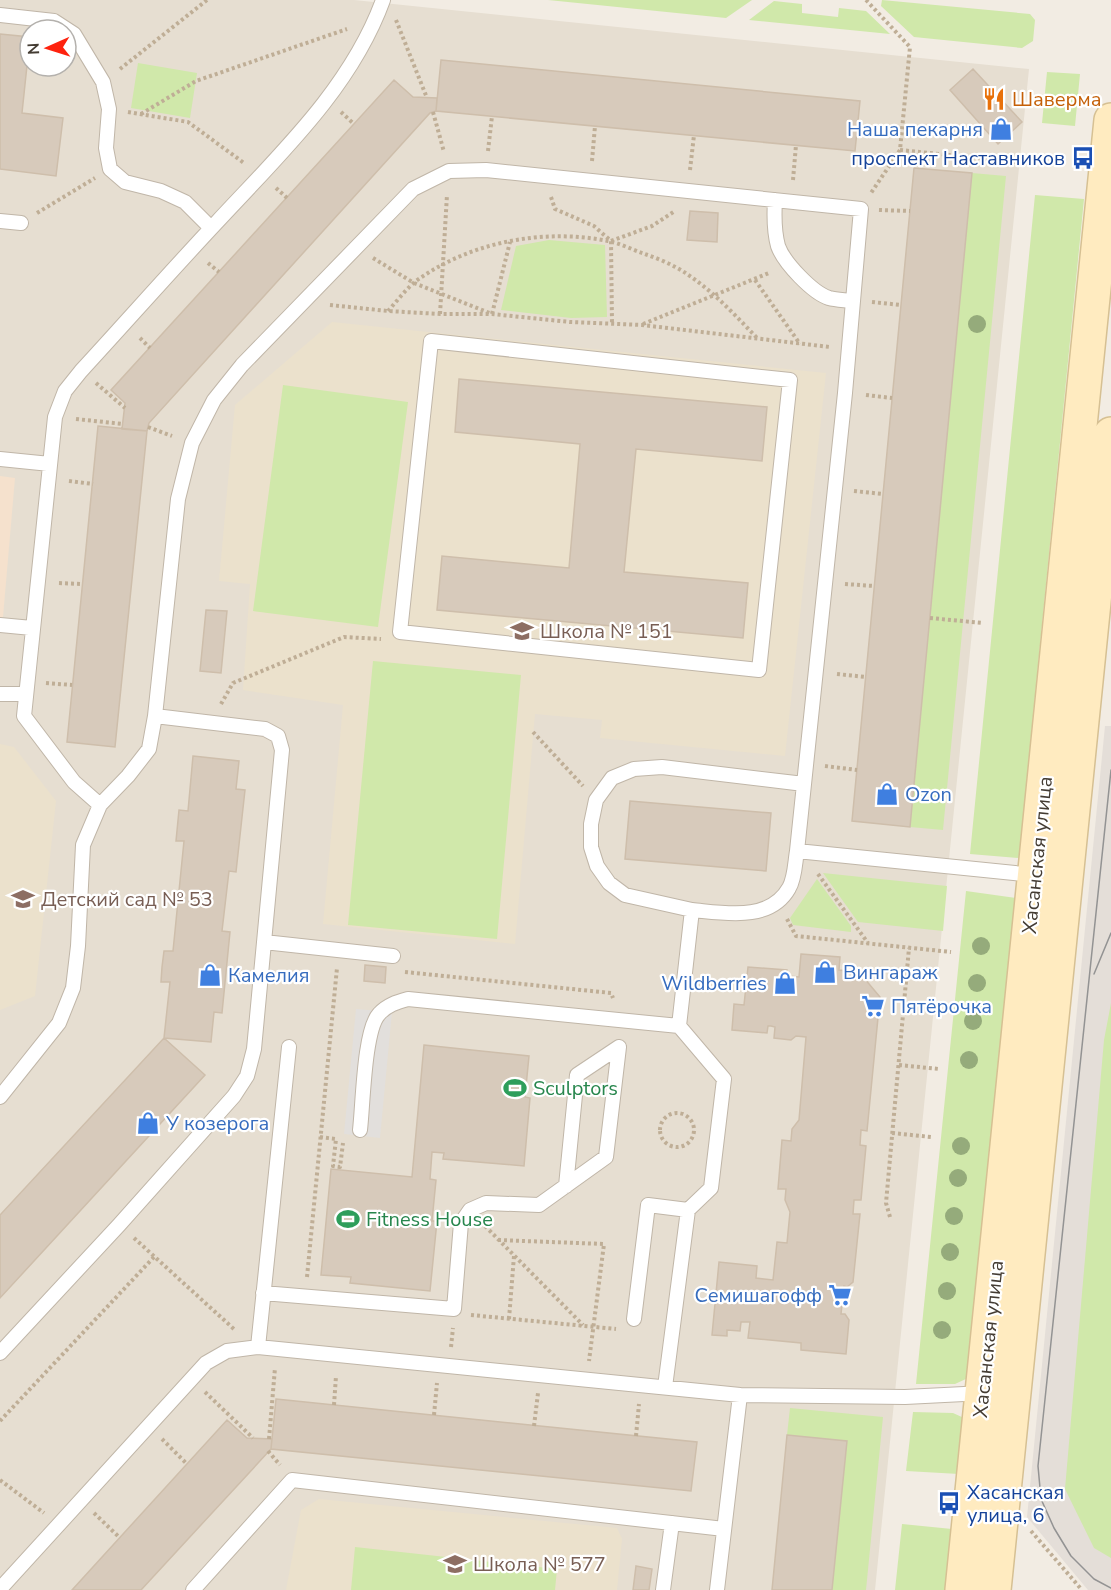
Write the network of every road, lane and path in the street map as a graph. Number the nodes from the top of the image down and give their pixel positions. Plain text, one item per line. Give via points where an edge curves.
1 (207, 0) edge
2 (866, 0) edge
3 (388, 5) edge
4 (0, 15) edge
5 (377, 18) junction
6 (103, 82) junction
7 (427, 98) dead end
8 (109, 109) junction
9 (433, 112) dead end
10 (141, 114) junction
11 (492, 116) dead end
12 (1111, 120) edge
13 (595, 126) dead end
14 (694, 135) dead end
15 (796, 145) dead end
16 (900, 150) junction
17 (1028, 163) dead end
18 (110, 169) junction
19 (486, 170) junction
20 (449, 171) junction
21 (261, 175) junction
22 (590, 181) junction
23 (688, 191) junction
24 (775, 200) junction
25 (790, 201) junction
26 (555, 209) dead end
27 (861, 209) junction
28 (910, 211) dead end
29 (0, 220) edge
30 (21, 223) joint
31 (211, 228) junction
32 (510, 242) junction
33 (611, 242) junction
34 (356, 248) junction
35 (441, 264) junction
36 (790, 264) junction
37 (755, 279) junction
38 (414, 283) junction
39 (440, 294) junction
40 (716, 296) junction
41 (852, 301) junction
42 (304, 302) junction
43 (901, 305) dead end
44 (388, 311) junction
45 (440, 314) junction
46 (492, 314) junction
47 (612, 324) junction
48 (642, 325) junction
49 (758, 339) junction
50 (800, 344) junction
51 (848, 350) junction
52 (81, 371) junction
53 (125, 408) dead end
54 (55, 417) junction
55 (123, 424) dead end
56 (148, 427) dead end
57 (1111, 434) edge
58 (192, 443) junction
59 (0, 459) edge
60 (50, 464) junction
61 (835, 489) junction
62 (883, 494) dead end
63 (824, 582) junction
64 (874, 586) dead end
65 (930, 618) dead end
66 (983, 623) dead end
67 (0, 625) edge
68 (32, 628) junction
69 (400, 632) junction
70 (1079, 650) junction
71 (815, 672) junction
72 (866, 677) dead end
73 (0, 694) edge
74 (25, 694) junction
75 (155, 716) junction
76 (210, 723) junction
77 (533, 732) dead end
78 (806, 764) junction
79 (857, 770) dead end
80 (804, 784) junction
81 (596, 800) junction
82 (100, 805) junction
83 (797, 851) junction
84 (1050, 877) junction
85 (692, 910) junction
86 (796, 936) dead end
87 (264, 942) junction
88 (869, 944) junction
89 (909, 948) junction
90 (338, 950) junction
91 (951, 952) dead end
92 (393, 956) joint
93 (622, 1020) junction
94 (679, 1026) junction
95 (288, 1047) dead end
96 (899, 1065) junction
97 (939, 1069) dead end
98 (0, 1097) edge
99 (678, 1112) joint
100 (360, 1130) dead end
101 (892, 1133) junction
102 (320, 1137) junction
103 (932, 1137) dead end
104 (343, 1139) dead end
105 (566, 1186) junction
106 (470, 1210) junction
107 (688, 1210) junction
108 (890, 1218) dead end
109 (119, 1225) junction
110 (498, 1240) junction
111 (514, 1256) junction
112 (154, 1257) junction
113 (263, 1293) junction
114 (305, 1296) junction
115 (454, 1309) junction
116 (509, 1319) junction
117 (630, 1324) joint
118 (583, 1326) junction
119 (593, 1327) junction
120 (256, 1347) junction
121 (277, 1349) junction
122 (0, 1353) edge
123 (338, 1355) junction
124 (444, 1365) junction
125 (540, 1375) junction
126 (191, 1379) junction
127 (587, 1379) junction
128 (641, 1385) junction
129 (665, 1387) junction
130 (998, 1394) junction
131 (740, 1395) junction
132 (334, 1405) dead end
133 (434, 1415) dead end
134 (0, 1421) edge
135 (148, 1426) junction
136 (534, 1426) dead end
137 (636, 1436) dead end
138 (253, 1438) dead end
139 (269, 1439) dead end
140 (187, 1464) dead end
141 (0, 1480) edge
142 (81, 1501) junction
143 (672, 1523) junction
144 (59, 1525) junction
145 (1028, 1528) dead end
146 (724, 1529) junction
147 (120, 1538) dead end
148 (0, 1589) edge
149 (193, 1590) edge
150 (663, 1590) edge
151 (717, 1590) edge
152 (962, 1590) edge
153 (994, 1590) edge
154 (1082, 1590) edge

1 - 6 path
2 - 16 path via 909,47
3 - 5 lane
3 - 7 path
4 - 6 lane via 54,21 74,34
5 - 10 path via 196,81
5 - 21 lane via 340,84
6 - 8 lane
8 - 10 path
8 - 18 lane via 106,148
9 - 20 path
10 - 21 path via 188,122
11 - 19 path
12 - 70 street, Хасанская улица
13 - 22 path
14 - 23 path
15 - 25 path
16 - 17 path
16 - 27 path
18 - 30 path
18 - 31 lane via 125,182 185,202
19 - 20 lane
19 - 22 lane
20 - 34 lane via 413,189
20 - 35 path
21 - 31 lane
22 - 23 lane
23 - 24 lane
23 - 33 path via 683,206 652,226
24 - 25 lane
24 - 36 lane via 779,248
25 - 27 lane
26 - 33 path via 594,226
27 - 28 path
27 - 41 lane
29 - 30 lane
31 - 52 lane
32 - 33 path via 547,236
32 - 35 path
32 - 46 path
33 - 40 path via 655,257 686,273
33 - 47 path
34 - 38 path
34 - 42 lane
35 - 38 path
35 - 39 path
36 - 37 path
36 - 41 lane via 810,287 829,298
37 - 40 path
37 - 50 path
38 - 39 path
38 - 44 path
39 - 45 path
39 - 46 path
40 - 48 path
40 - 49 path
41 - 43 path
41 - 51 lane
42 - 44 path
42 - 58 lane via 242,365 214,400
44 - 45 path
45 - 46 path
46 - 47 path
47 - 48 path
48 - 49 path
49 - 50 path
50 - 51 path
51 - 61 lane
52 - 53 path
52 - 54 lane via 65,391
54 - 55 path
54 - 60 lane
56 - 58 path
57 - 70 street, Хасанская улица
58 - 75 lane via 178,499
59 - 60 lane
60 - 68 lane
61 - 62 path
61 - 63 lane
63 - 64 path
63 - 71 lane
65 - 66 path
67 - 68 lane
68 - 74 lane
69 - 69 lane via 431,341 790,380 759,670
69 - 76 path via 382,639 344,637 233,683
70 - 84 street, Хасанская улица
71 - 72 path
71 - 78 lane
73 - 74 lane
74 - 82 lane via 24,717 74,782
75 - 76 lane
75 - 82 lane via 149,749
76 - 87 lane via 265,729 278,736 282,750
77 - 81 path
78 - 79 path
78 - 80 lane
80 - 81 lane via 662,768 634,769 612,778
80 - 83 lane
81 - 85 lane via 591,847 597,866 609,883 625,895
82 - 98 lane via 83,845 73,988 59,1023
83 - 84 lane
83 - 85 lane via 791,886 778,903 735,915
83 - 88 path via 818,873
84 - 130 street, Хасанская улица
85 - 94 lane
86 - 88 path
87 - 90 lane
87 - 109 lane via 254,1049 247,1076 234,1096
88 - 89 path
89 - 91 path
89 - 96 path
90 - 92 lane
90 - 102 path
92 - 93 path via 400,971 611,993
93 - 94 lane
93 - 100 lane via 408,999 391,1004 378,1015 370,1030
94 - 107 lane via 724,1079 711,1188
95 - 113 lane
96 - 97 path
96 - 101 path
99 - 99 path via 665,1116 659,1128 663,1141 675,1147 692,1140 694,1131 693,1122
101 - 103 path
101 - 108 path via 886,1203
102 - 104 path via 336,1139 333,1166 340,1167
102 - 114 path
105 - 105 lane via 577,1075 619,1047 606,1157
105 - 106 lane via 539,1205 486,1203
106 - 110 path
106 - 115 lane via 461,1223
107 - 117 lane via 648,1205
107 - 129 lane
109 - 112 path
109 - 122 lane
110 - 111 path
110 - 119 path via 604,1244
111 - 116 path
111 - 118 path
112 - 120 path
112 - 134 path
113 - 114 lane
113 - 120 lane
114 - 115 lane
115 - 116 path via 462,1314
115 - 124 path
116 - 118 path
117 - 119 path
118 - 119 path
119 - 127 path
120 - 121 lane
120 - 126 lane via 227,1351 206,1363
121 - 123 lane
121 - 139 path
123 - 124 lane
123 - 132 path
124 - 125 lane
124 - 133 path
125 - 127 lane
125 - 136 path
126 - 135 lane
126 - 138 path
127 - 128 lane
128 - 129 lane
128 - 137 path
129 - 131 lane
130 - 131 lane
130 - 152 street, Хасанская улица
130 - 153 street, Хасанская улица
131 - 146 lane
135 - 140 path
135 - 142 lane
141 - 144 path
142 - 144 lane
142 - 147 path
143 - 146 lane
143 - 149 lane via 292,1480
143 - 150 lane
144 - 148 lane
145 - 154 path
146 - 151 lane

